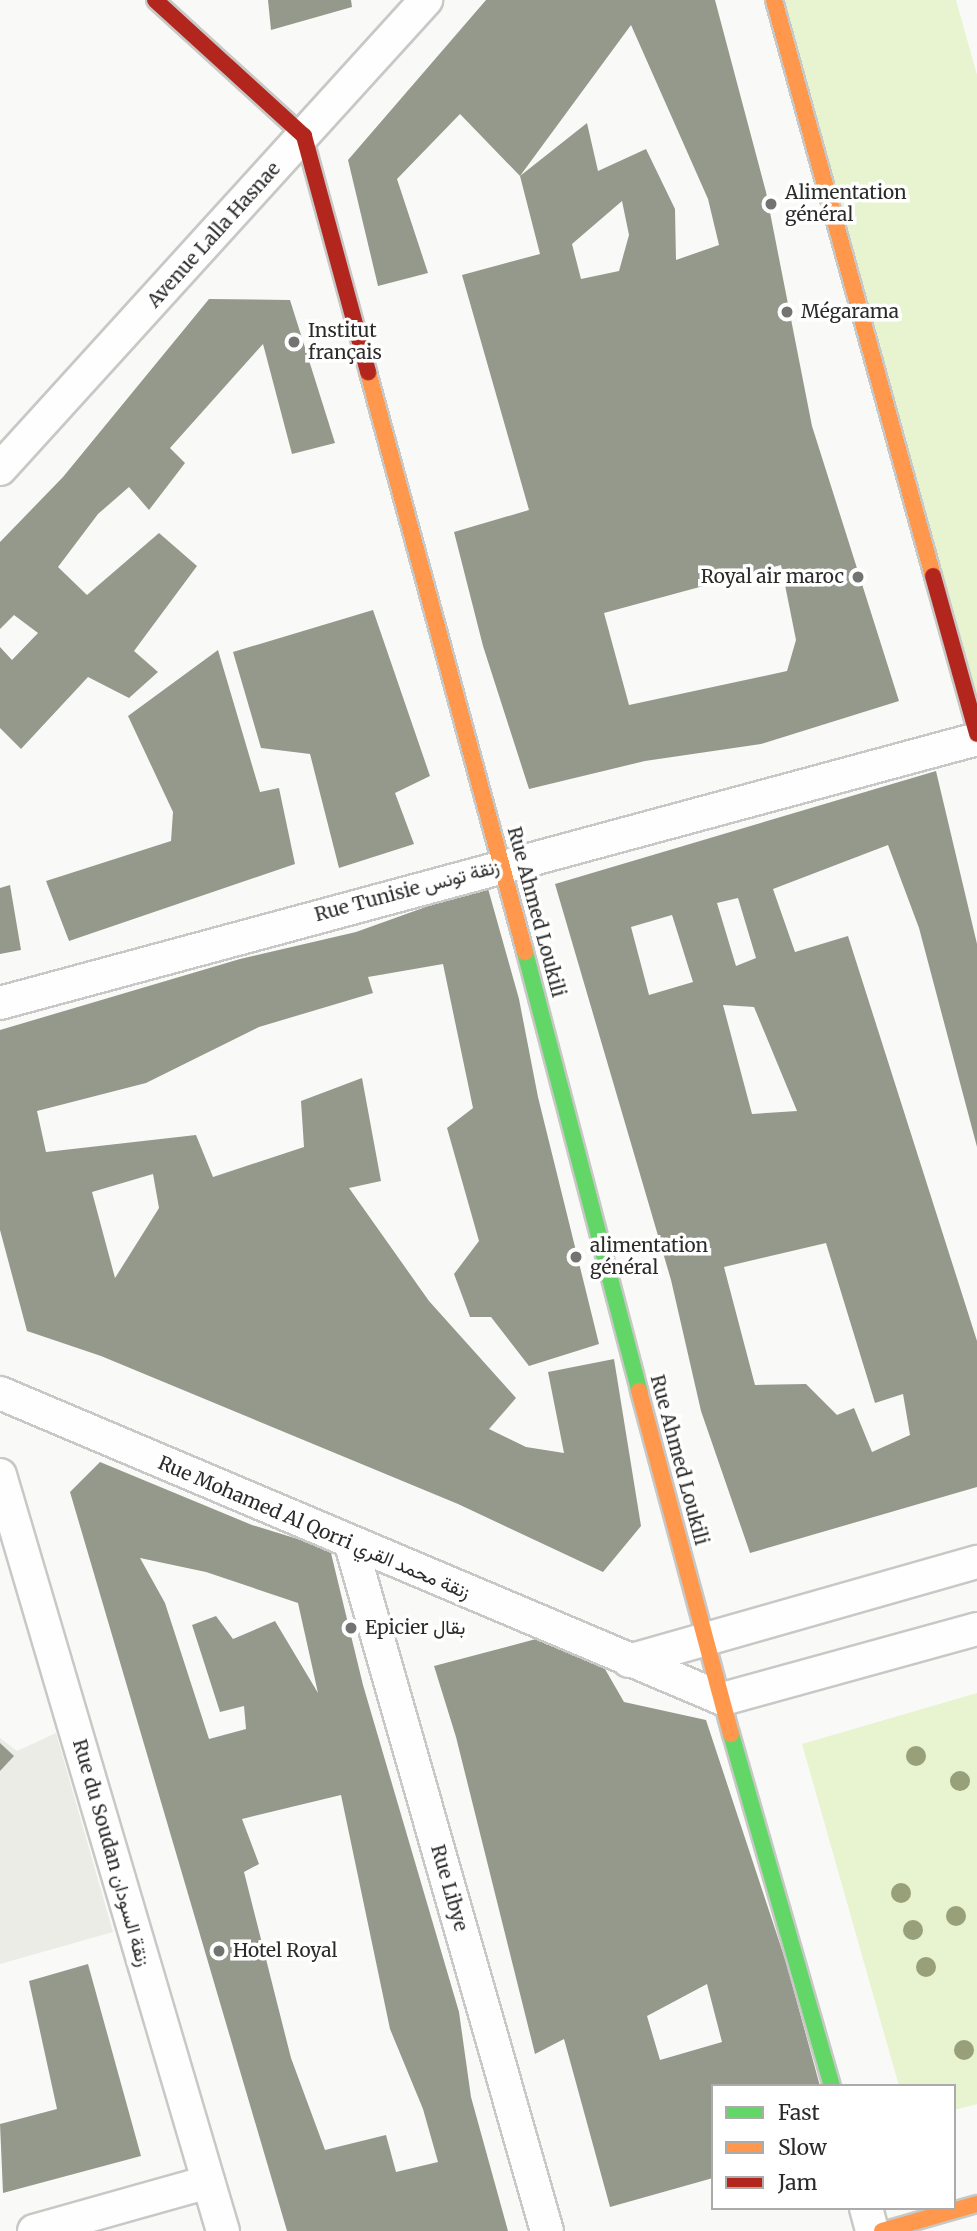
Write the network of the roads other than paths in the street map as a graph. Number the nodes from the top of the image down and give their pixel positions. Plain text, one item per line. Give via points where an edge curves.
1 (155, 0) edge
2 (426, 0) edge
3 (774, 0) edge
4 (304, 136) junction
5 (0, 469) edge
6 (977, 736) edge
7 (502, 865) junction
8 (0, 1003) edge
9 (0, 1393) edge
10 (0, 1475) edge
11 (351, 1544) junction
12 (977, 1562) edge
13 (977, 1629) edge
14 (704, 1638) junction
15 (629, 1661) junction
16 (723, 1699) junction
17 (831, 2084) edge
18 (208, 2182) junction
19 (977, 2204) edge
20 (867, 2210) edge
21 (34, 2231) edge
22 (222, 2231) edge
23 (547, 2231) edge
24 (872, 2231) edge
25 (883, 2231) edge

1 - 4 street
2 - 4 street, Avenue Lalla Hasnae
3 - 6 street
4 - 5 street, Avenue Lalla Hasnae
4 - 7 street, Rue Ahmed Loukili
6 - 7 street, Rue Tunisie زنقة تونس
7 - 8 street, Rue Tunisie زنقة تونس
7 - 14 street, Rue Ahmed Loukili
9 - 11 street, Rue Mohamed Al Qorri زنقة محمد القري
10 - 18 street, Rue du Soudan زنقة السودان
11 - 15 street, Rue Mohamed Al Qorri زنقة محمد القري
11 - 23 street, Rue Libye
12 - 14 street
13 - 16 street
14 - 15 street
14 - 16 street, Rue Ahmed Loukili
15 - 16 street, Rue Mohamed Al Qorri زنقة محمد القري
16 - 17 street, Rue Ahmed Loukili
18 - 21 street
18 - 22 street, Rue du Soudan زنقة السودان
19 - 25 street
20 - 24 street

